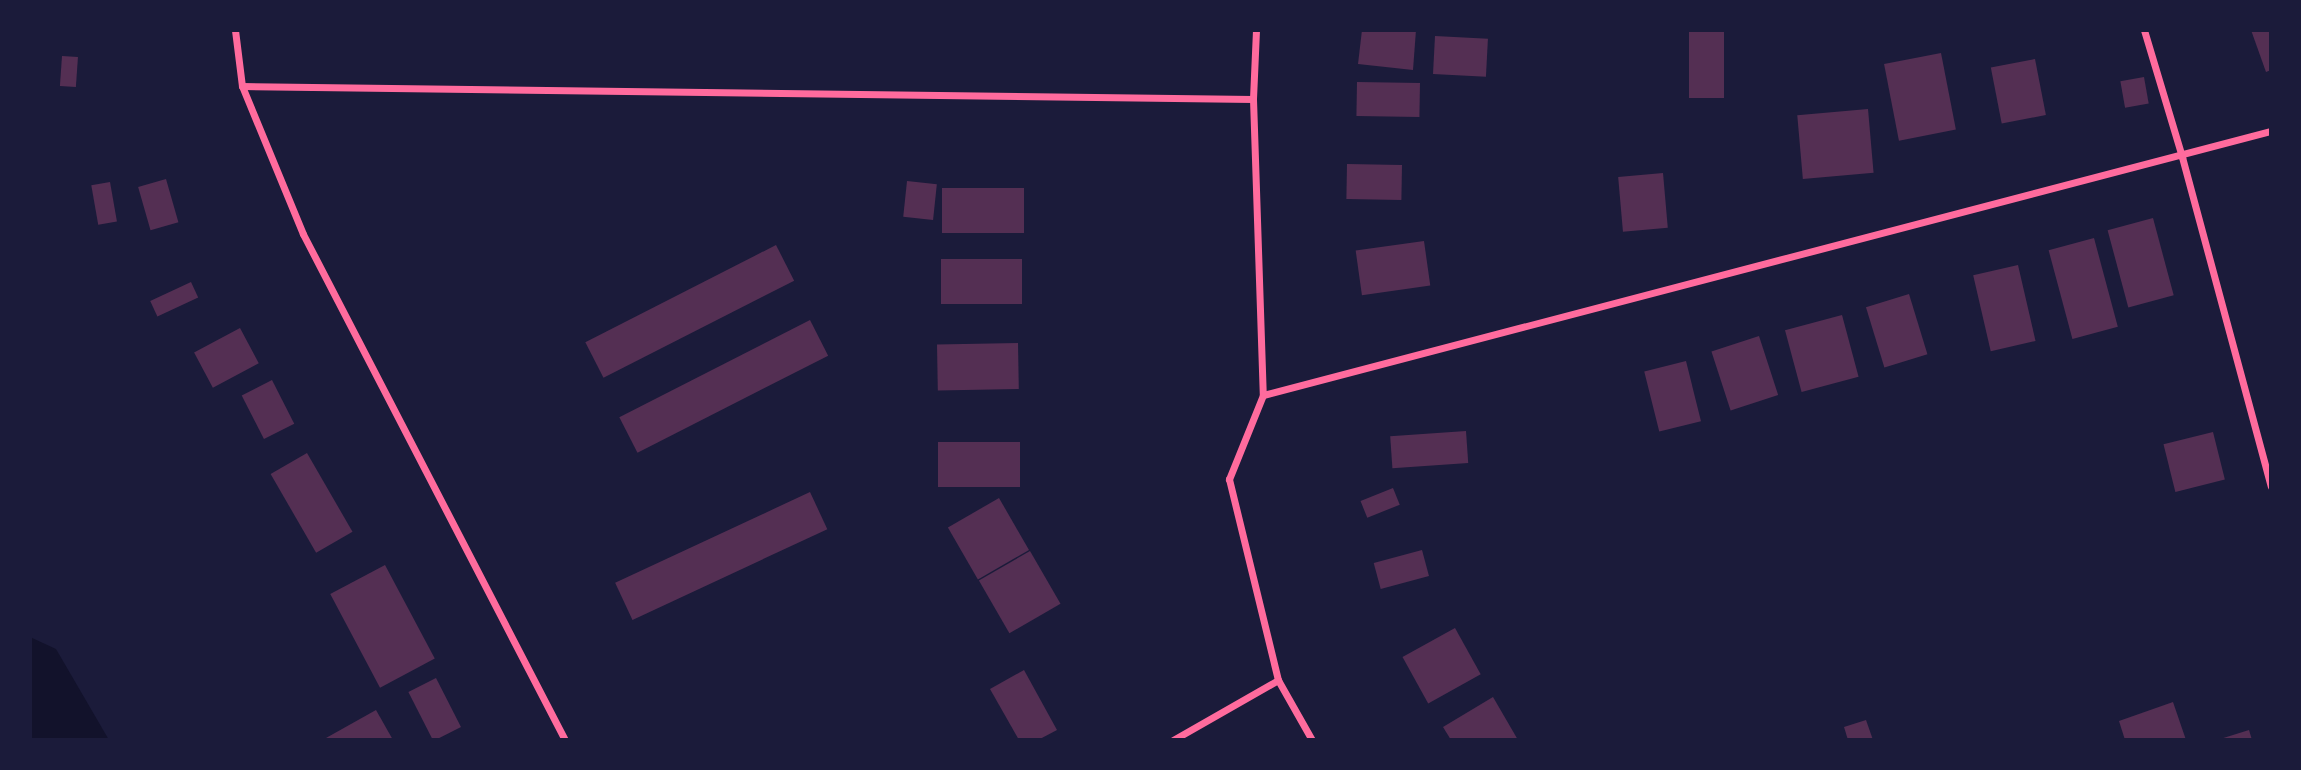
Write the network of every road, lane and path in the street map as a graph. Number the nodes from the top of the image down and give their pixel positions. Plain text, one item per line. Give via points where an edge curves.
1 (234, 30) edge
2 (1256, 30) edge
3 (2144, 30) edge
4 (242, 86) junction
5 (1253, 99) junction
6 (2271, 131) edge
7 (2182, 157) junction
8 (1263, 395) junction
9 (2271, 486) edge
10 (1278, 680) junction
11 (565, 740) edge
12 (1172, 740) edge
13 (1312, 740) edge

1 - 4 street
2 - 5 street
3 - 7 street
4 - 5 street
4 - 11 street via 303,234
5 - 8 street
6 - 7 street
7 - 8 street
7 - 9 street
8 - 10 street via 1229,479
10 - 12 street
10 - 13 street

